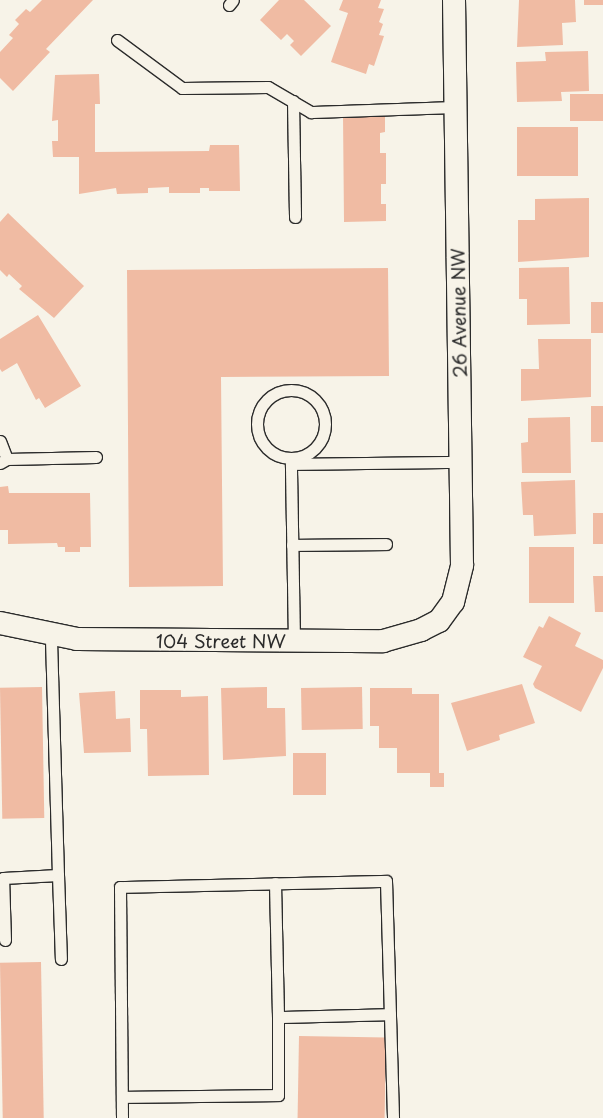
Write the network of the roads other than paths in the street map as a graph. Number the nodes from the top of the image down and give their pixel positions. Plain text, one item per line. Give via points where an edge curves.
1 (454, 0) edge
2 (117, 40) dead end
3 (293, 102) junction
4 (456, 107) junction
5 (295, 217) dead end
6 (0, 441) edge
7 (96, 457) dead end
8 (4, 461) edge
9 (291, 461) junction
10 (461, 462) junction
11 (386, 544) dead end
12 (292, 545) junction
13 (439, 620) joint
14 (0, 623) edge
15 (51, 635) junction
16 (294, 641) junction
17 (58, 875) junction
18 (274, 883) junction
19 (5, 940) dead end
20 (61, 959) dead end
21 (390, 1014) junction
22 (278, 1017) junction
23 (122, 1097) junction
24 (122, 1118) edge
25 (393, 1118) edge

1 - 4 street, 26 Avenue NW
2 - 3 lane via 182,88 268,88
3 - 4 lane via 311,112
3 - 5 lane
4 - 10 street, 26 Avenue NW
6 - 8 lane
7 - 8 lane
9 - 9 lane via 311,451 323,435 324,424 323,414 312,397 290,390 279,392 265,403 257,419 257,430 269,450
9 - 10 lane
9 - 12 lane
10 - 13 street, 26 Avenue NW via 462,565 453,602
11 - 12 lane
12 - 16 lane
13 - 16 street, 104 Street NW via 415,633 383,641
14 - 15 street, 104 Street NW
15 - 16 street, 104 Street NW via 119,641
15 - 17 lane
17 - 19 lane via 3,878
17 - 20 lane
18 - 21 lane via 386,881
18 - 22 lane
18 - 23 lane via 120,887
21 - 22 lane
21 - 25 lane
22 - 23 lane via 278,1095
23 - 24 lane

